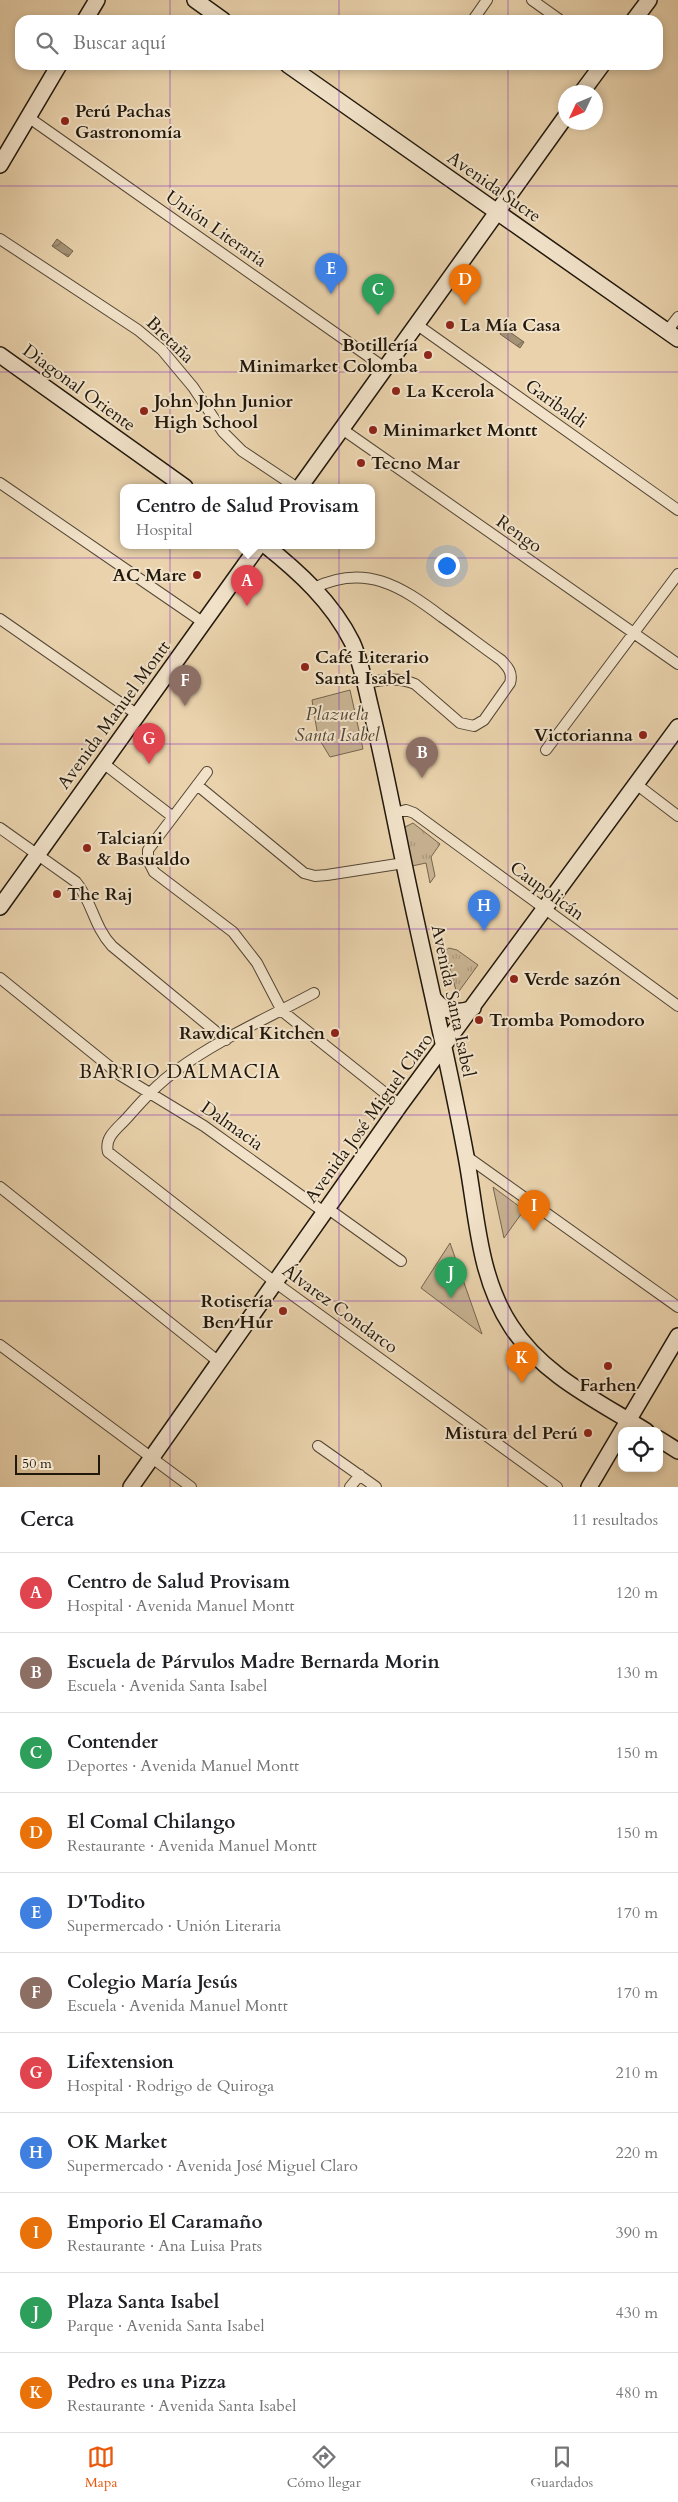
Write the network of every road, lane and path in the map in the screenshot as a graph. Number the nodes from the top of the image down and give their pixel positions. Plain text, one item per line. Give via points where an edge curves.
1 (97, 0) edge
2 (195, 0) edge
3 (487, 0) edge
4 (532, 0) edge
5 (648, 0) edge
6 (88, 15) edge
7 (216, 15) edge
8 (476, 15) edge
9 (553, 15) edge
10 (638, 15) edge
11 (56, 70) edge
12 (295, 70) edge
13 (598, 70) edge
14 (587, 85) edge
15 (28, 117) junction
16 (558, 127) edge
17 (0, 165) edge
18 (497, 212) junction
19 (0, 239) edge
20 (678, 317) edge
21 (416, 324) junction
22 (673, 335) edge
23 (0, 354) edge
24 (385, 368) junction
25 (342, 428) junction
26 (0, 483) edge
27 (181, 484) edge
28 (292, 484) edge
29 (302, 484) edge
30 (678, 510) edge
31 (256, 549) edge
32 (269, 549) edge
33 (678, 574) edge
34 (314, 588) junction
35 (0, 619) edge
36 (204, 623) junction
37 (634, 635) junction
38 (678, 664) edge
39 (364, 684) junction
40 (138, 715) junction
41 (678, 727) edge
42 (546, 750) dead end
43 (103, 763) junction
44 (207, 772) dead end
45 (636, 784) junction
46 (197, 785) junction
47 (395, 813) junction
48 (678, 816) edge
49 (173, 817) junction
50 (0, 828) edge
51 (38, 854) junction
52 (404, 863) junction
53 (0, 907) edge
54 (545, 910) junction
55 (0, 978) edge
56 (314, 992) dead end
57 (434, 999) junction
58 (678, 1006) edge
59 (473, 1008) junction
60 (282, 1011) junction
61 (226, 1040) junction
62 (443, 1049) junction
63 (150, 1093) junction
64 (400, 1104) junction
65 (466, 1156) junction
66 (0, 1187) edge
67 (326, 1210) junction
68 (402, 1261) dead end
69 (275, 1282) junction
70 (678, 1307) edge
71 (678, 1336) edge
72 (0, 1345) edge
73 (219, 1362) junction
74 (628, 1420) junction
75 (639, 1427) edge
76 (663, 1441) edge
77 (318, 1446) dead end
78 (678, 1450) edge
79 (151, 1458) junction
80 (360, 1475) junction
81 (130, 1487) edge
82 (191, 1487) edge
83 (350, 1487) edge
84 (376, 1487) edge
85 (557, 1487) edge
86 (589, 1487) edge

1 - 6 main road
2 - 7 main road
3 - 8 street
4 - 9 street
5 - 10 main road
11 - 15 main road
12 - 18 main road, Avenida Sucre
13 - 14 main road
15 - 17 main road
15 - 24 street, Unión Literaria
16 - 18 main road
18 - 21 main road
18 - 22 main road, Avenida Sucre
19 - 28 street, Bretaña via 162,350 194,387 223,432 242,451
20 - 22 street
21 - 24 main road
21 - 30 street, Garibaldi
23 - 27 main road, Diagonal Oriente
24 - 25 main road
25 - 29 main road
25 - 37 street, Rengo
26 - 36 street
31 - 36 main road, Avenida Manuel Montt
32 - 34 main road, Avenida Santa Isabel
33 - 37 street
34 - 39 main road, Avenida Santa Isabel via 336,615 352,644
34 - 39 street via 331,579 358,576 384,581 412,595 501,660 512,677 484,720 474,726 460,722 408,681 398,679
35 - 40 street
36 - 40 main road, Avenida Manuel Montt
37 - 38 street, Rengo
37 - 42 street
39 - 47 main road, Avenida Santa Isabel
40 - 43 main road, Avenida Manuel Montt
41 - 45 main road, Avenida José Miguel Claro
43 - 49 street
43 - 51 main road, Avenida Manuel Montt
44 - 46 street
45 - 48 street
45 - 54 main road, Avenida José Miguel Claro
46 - 49 street
46 - 52 street via 304,873 327,875
47 - 52 main road, Avenida Santa Isabel
47 - 54 street, Caupolicán via 406,810 414,813
49 - 60 street via 148,850 148,860 154,872 233,932 244,944
50 - 51 street
51 - 53 main road, Avenida Manuel Montt
51 - 61 street via 81,888 100,931 112,946
52 - 57 main road, Avenida Santa Isabel
54 - 58 street, Caupolicán
54 - 59 main road, Avenida José Miguel Claro
55 - 63 street, Dalmacia via 101,1061
56 - 60 street
57 - 59 main road via 452,1012
57 - 62 main road, Avenida Santa Isabel
59 - 62 main road, Avenida José Miguel Claro
60 - 61 street
60 - 64 street
61 - 63 street via 176,1070
62 - 64 main road, Avenida José Miguel Claro
62 - 65 main road, Avenida Santa Isabel
63 - 67 street, Dalmacia
63 - 69 street, Álvarez Condarco via 110,1136 106,1146 108,1152
64 - 67 main road, Avenida José Miguel Claro
65 - 70 street
65 - 74 main road, Avenida Santa Isabel via 484,1266 503,1314 522,1343 547,1367
66 - 73 street
67 - 68 street, Dalmacia
67 - 69 main road, Avenida José Miguel Claro
69 - 73 main road, Avenida José Miguel Claro
69 - 85 street, Álvarez Condarco
71 - 74 main road
72 - 79 street
73 - 79 main road, Avenida José Miguel Claro
74 - 75 main road, Avenida Santa Isabel
74 - 86 main road
76 - 78 main road
77 - 80 street
79 - 81 main road, Avenida José Miguel Claro
79 - 82 street
80 - 83 street
80 - 84 street

